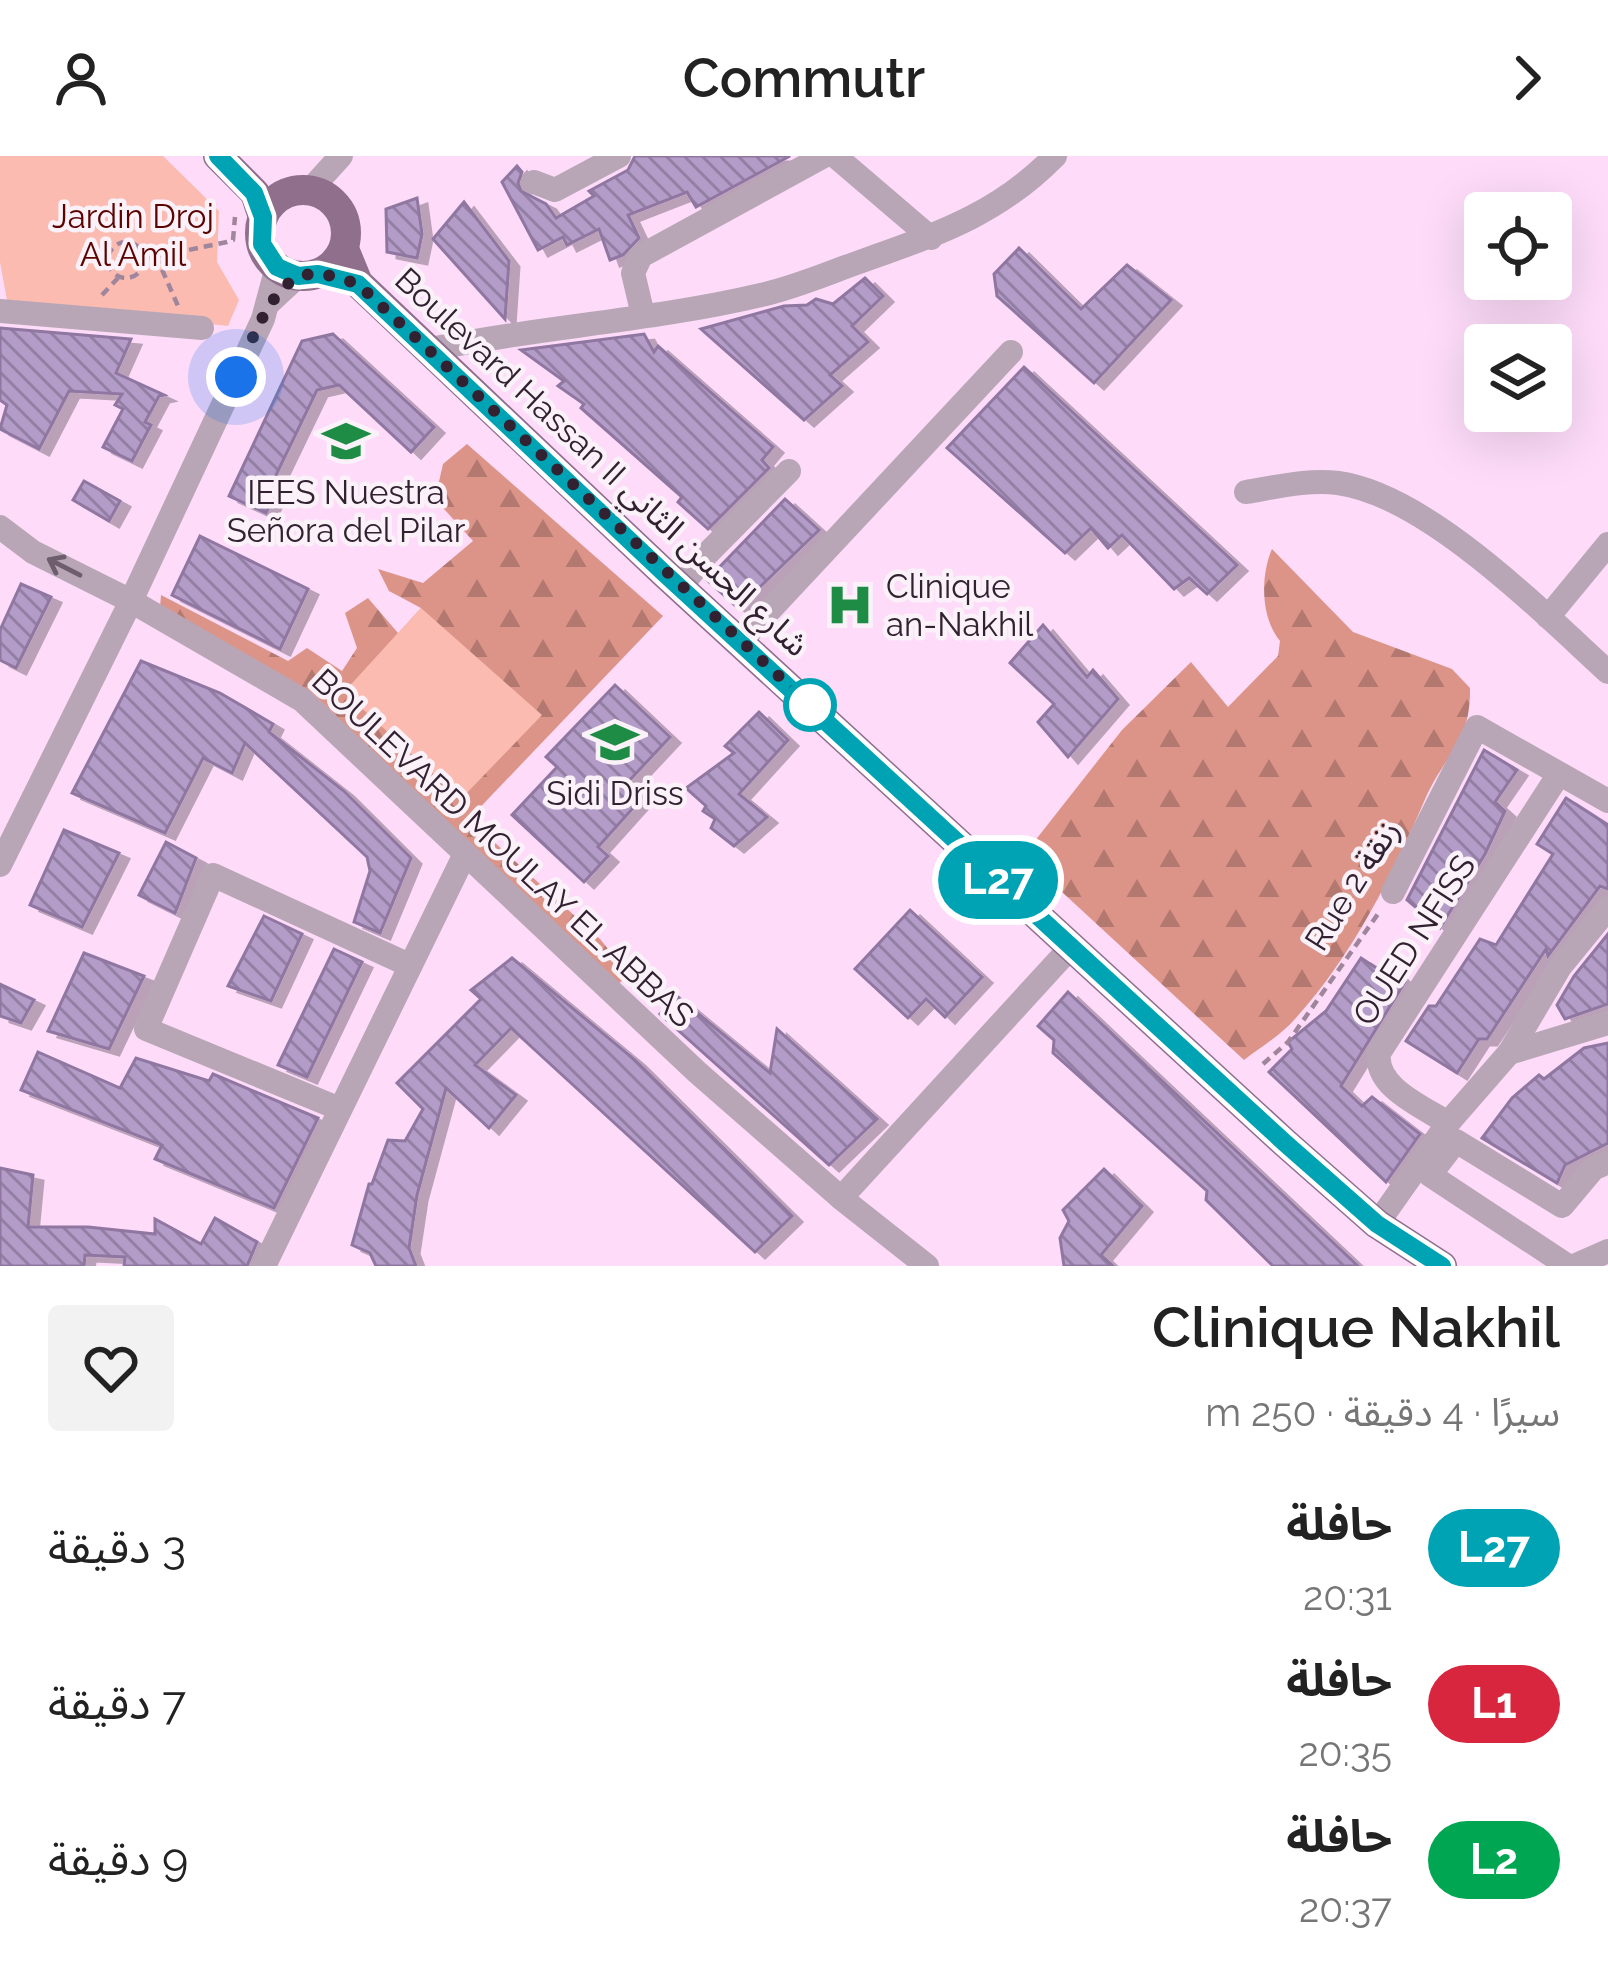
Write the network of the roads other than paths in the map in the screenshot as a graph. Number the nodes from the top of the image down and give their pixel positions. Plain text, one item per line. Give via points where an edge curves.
1 (218, 156) edge
2 (619, 156) edge
3 (824, 156) edge
4 (835, 156) edge
5 (1055, 156) edge
6 (340, 157) edge
7 (534, 182) dead end
8 (320, 194) junction
9 (260, 198) junction
10 (931, 238) junction
11 (344, 249) junction
12 (298, 272) junction
13 (358, 284) junction
14 (0, 311) edge
15 (643, 315) junction
16 (191, 327) road end
17 (426, 350) junction
18 (1011, 352) dead end
19 (790, 471) dead end
20 (1246, 492) dead end
21 (0, 526) edge
22 (1608, 544) edge
23 (682, 585) junction
24 (131, 602) junction
25 (1548, 617) junction
26 (741, 641) junction
27 (1608, 672) edge
28 (1559, 774) junction
29 (1608, 801) edge
30 (9, 825) edge
31 (464, 856) junction
32 (0, 865) edge
33 (1393, 892) road end
34 (1608, 908) edge
35 (1072, 946) junction
36 (409, 965) junction
37 (1608, 1023) edge
38 (1509, 1053) junction
39 (340, 1109) junction
40 (1448, 1123) junction
41 (1608, 1162) edge
42 (841, 1198) junction
43 (1377, 1224) junction
44 (1608, 1251) edge
45 (264, 1266) edge
46 (927, 1266) edge
47 (1442, 1266) edge
48 (1571, 1266) edge

1 - 9 main road
2 - 7 street via 555,190
3 - 15 street via 641,256 633,273
4 - 10 street
5 - 10 street via 999,204
6 - 8 street
8 - 9 main road
8 - 11 main road via 342,213
9 - 12 main road via 262,244
10 - 15 street via 762,295
11 - 12 main road via 334,264
11 - 13 main road, Boulevard Hassan II شارع الحسن الثاني
12 - 13 main road, Boulevard Hassan II شارع الحسن الثاني
12 - 24 street via 270,302
13 - 17 main road, Boulevard Hassan II شارع الحسن الثاني
14 - 16 street
15 - 17 street
17 - 23 main road, Boulevard Hassan II شارع الحسن الثاني
18 - 26 street
19 - 23 street
20 - 25 street via 1334,482 1393,499
24 -> 21 street, BOULEVARD MOULAY EL ABBAS
22 - 25 street
23 - 26 main road, Boulevard Hassan II شارع الحسن الثاني
24 - 30 street
24 - 31 street, BOULEVARD MOULAY EL ABBAS via 302,700
25 - 27 street
26 - 35 main road, Boulevard Hassan II شارع الحسن الثاني
28 - 29 street
28 - 33 street, Rue 2 زنقة via 1477,727
28 - 40 street, OUED NFISS via 1379,1053 1388,1082
30 - 32 street
31 - 36 street
31 - 42 street, BOULEVARD MOULAY EL ABBAS
34 - 38 street via 1560,967
35 - 42 street
35 - 43 main road, Boulevard Hassan II شارع الحسن الثاني
36 - 39 street
36 - 39 street via 213,875 146,1029
37 - 38 street
38 - 40 street
39 - 45 street
40 - 43 street
41 - 48 street via 1562,1205 1456,1141 1430,1175
42 - 46 street, BOULEVARD MOULAY EL ABBAS
43 - 47 main road, Boulevard Hassan II شارع الحسن الثاني
44 - 48 street

